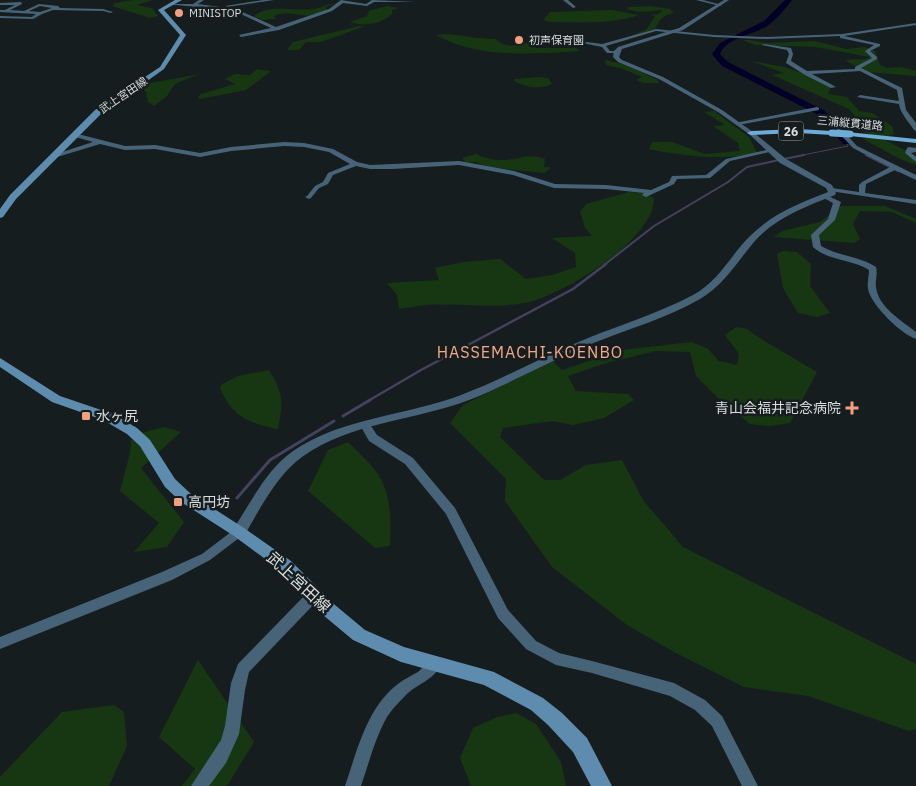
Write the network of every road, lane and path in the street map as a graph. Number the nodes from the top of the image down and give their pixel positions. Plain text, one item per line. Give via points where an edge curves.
1 (179, 0) edge
2 (202, 0) edge
3 (272, 0) edge
4 (565, 0) edge
5 (698, 0) edge
6 (727, 0) edge
7 (343, 1) edge
8 (220, 2) dead end
9 (414, 2) dead end
10 (0, 4) edge
11 (169, 4) junction
12 (64, 5) dead end
13 (194, 5) junction
14 (720, 5) junction
15 (224, 6) junction
16 (216, 7) junction
17 (574, 7) dead end
18 (56, 8) junction
19 (0, 11) edge
20 (7, 11) junction
21 (25, 12) junction
22 (110, 12) dead end
23 (40, 13) junction
24 (0, 17) edge
25 (916, 24) edge
26 (277, 29) junction
27 (676, 31) junction
28 (241, 36) dead end
29 (836, 36) junction
30 (579, 42) dead end
31 (764, 44) dead end
32 (602, 46) junction
33 (616, 52) junction
34 (859, 70) junction
35 (806, 73) junction
36 (833, 87) dead end
37 (860, 97) dead end
38 (901, 103) junction
39 (815, 110) dead end
40 (738, 123) junction
41 (916, 129) edge
42 (836, 132) junction
43 (751, 133) junction
44 (74, 135) junction
45 (99, 141) junction
46 (916, 141) edge
47 (916, 150) edge
48 (771, 151) junction
49 (52, 157) junction
50 (916, 160) edge
51 (355, 164) junction
52 (893, 168) junction
53 (916, 178) edge
54 (651, 192) junction
55 (862, 193) junction
56 (829, 194) junction
57 (309, 197) dead end
58 (642, 198) dead end
59 (916, 202) edge
60 (4, 203) edge
61 (0, 215) edge
62 (916, 336) edge
63 (0, 362) edge
64 (365, 425) junction
65 (239, 532) junction
66 (314, 595) junction
67 (0, 643) edge
68 (434, 663) junction
69 (199, 786) edge
70 (353, 786) edge
71 (602, 786) edge
72 (750, 786) edge

1 - 11 main road
2 - 13 street
3 - 15 street
4 - 17 street
5 - 14 street
6 - 14 street
7 - 9 street via 367,5 373,1
7 - 26 street via 323,13
8 - 15 street
10 - 20 street via 20,3
11 - 13 street
11 - 44 main road, 武上宮田線 via 161,11 183,36 165,65 104,106
12 - 18 street
13 - 16 street
14 - 27 street
15 - 16 street
16 - 26 street via 235,10
18 - 21 street via 39,5
18 - 22 street
18 - 23 street
19 - 20 street
20 - 21 street
21 - 23 street
23 - 24 street via 33,18
25 - 29 street
26 - 28 street
27 - 29 street via 741,37
27 - 32 street via 650,32
27 - 33 street via 623,46
29 - 34 street via 878,45 867,51 875,58 857,68
30 - 32 street
31 - 35 street via 789,49 788,62
32 - 33 street via 609,52
33 - 40 street via 620,60 677,87
34 - 35 street
34 - 38 street via 900,89
35 - 36 street
37 - 38 street
38 - 41 street
39 - 40 street
40 - 43 street
42 - 43 main road, 三浦縦貫道路 / 26
42 - 46 main road, 三浦縦貫道路 / 26, bridge
42 - 52 street via 855,147
43 - 48 street
44 - 45 street
44 - 49 main road, 武上宮田線
45 - 49 street
45 - 51 street via 125,148 155,147 200,155 231,149 304,145 331,150
47 - 50 street via 909,149 908,153
48 - 54 street via 728,160 708,177 674,177 672,183
48 - 56 street
49 - 60 main road, 武上宮田線
51 - 54 street via 392,167 467,164 514,173 554,186
51 - 57 street via 330,174 326,183
52 - 53 street
52 - 55 street via 864,183
54 - 58 street
55 - 56 street
55 - 59 street
56 - 62 street via 837,202 831,220 816,236 817,248 873,268 874,294 883,308
56 - 64 street via 777,217 752,239 723,276 684,304 591,340 464,398
60 - 61 main road, 武上宮田線
63 - 65 main road, 武上宮田線 via 56,399 126,426 144,443 163,474 186,498
64 - 65 street via 318,441 290,460 268,485
64 - 72 street via 373,438 409,461 451,511 503,614 531,645 556,659 674,690 700,705 717,721
65 - 66 main road, 武上宮田線 via 285,565
65 - 67 street via 206,557 166,576
66 - 68 main road, 武上宮田線 via 359,635 387,649
66 - 69 street via 243,668 228,744
68 - 70 street via 425,676 402,689 383,710 372,731
68 - 71 main road, 武上宮田線 via 488,678 537,704 580,745

